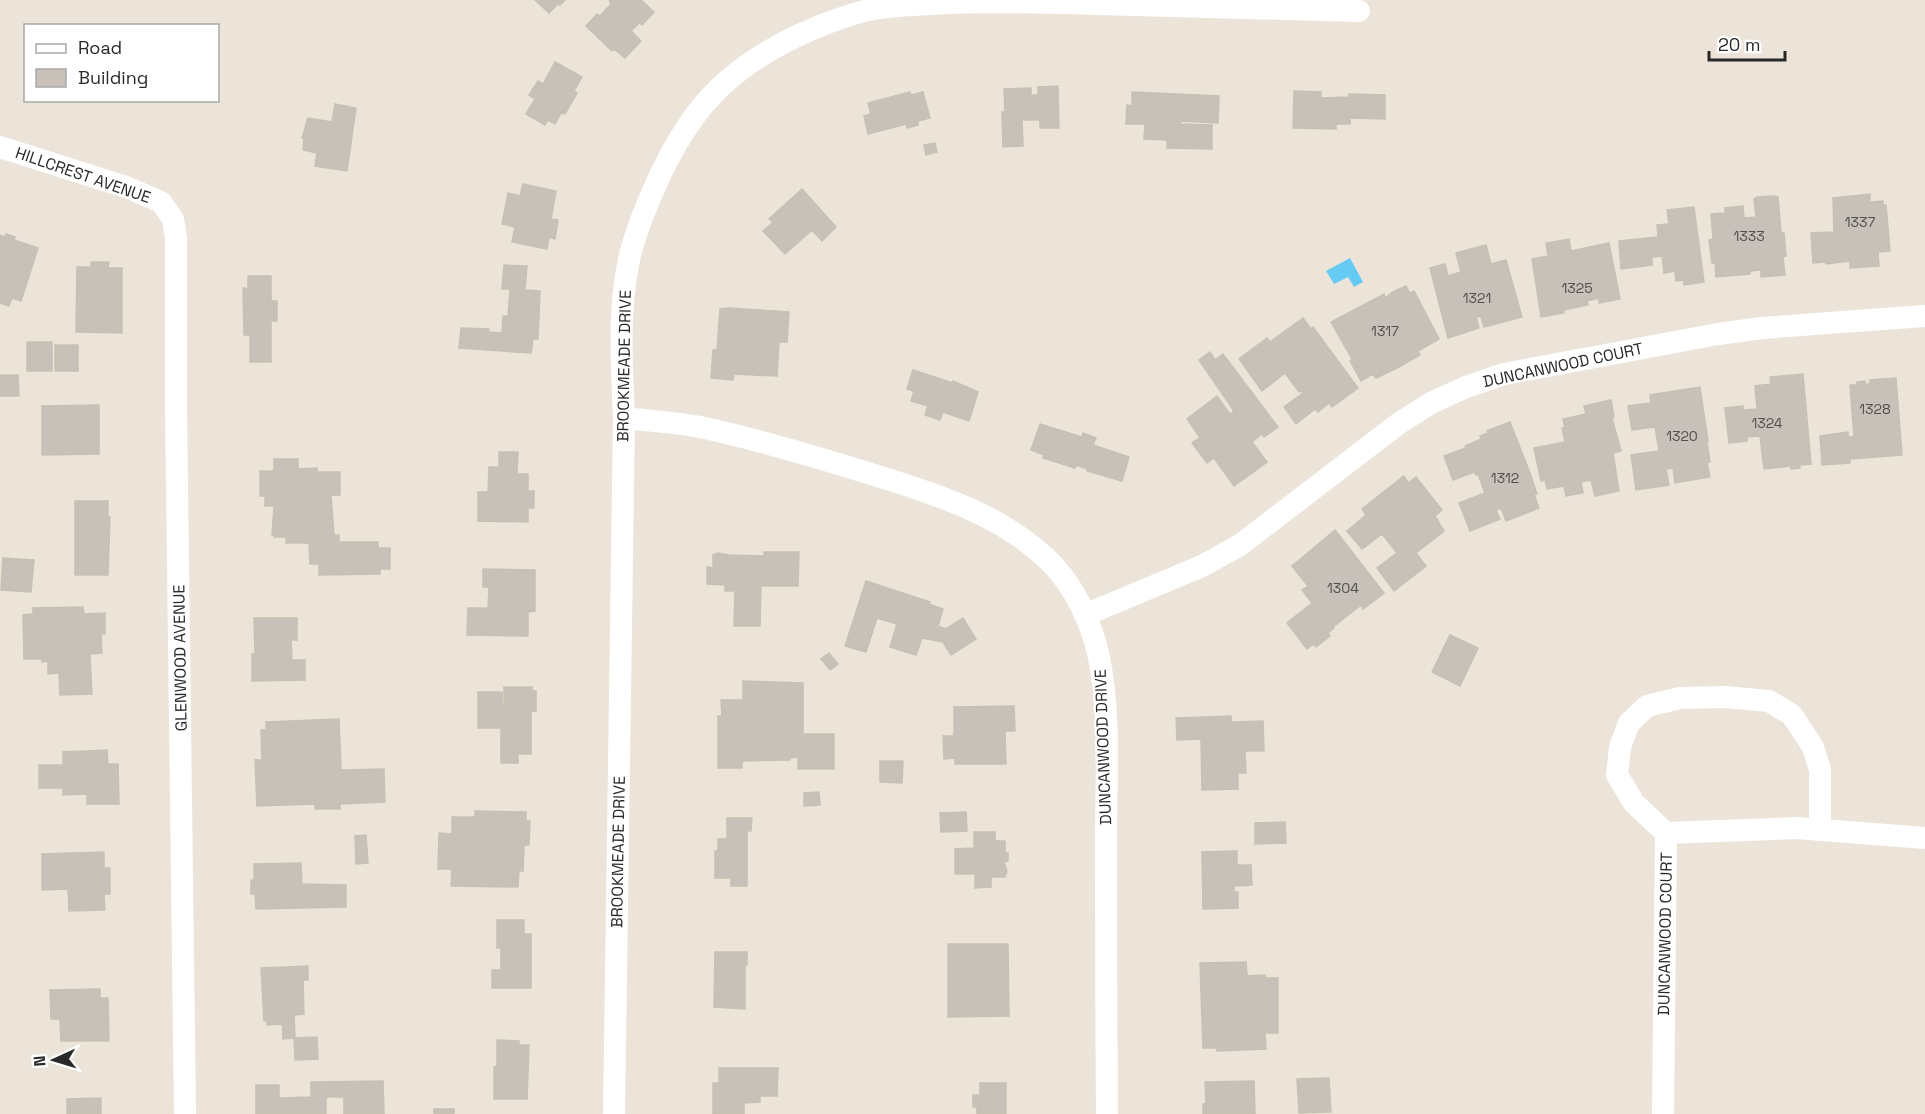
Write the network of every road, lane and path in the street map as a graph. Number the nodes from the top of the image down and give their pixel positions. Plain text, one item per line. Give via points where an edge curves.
1 (1359, 11) dead end
2 (0, 147) edge
3 (165, 205) joint
4 (1925, 316) edge
5 (624, 418) junction
6 (1085, 615) junction
7 (1820, 830) junction
8 (1666, 833) junction
9 (1925, 838) edge
10 (185, 1114) edge
11 (614, 1114) edge
12 (1107, 1114) edge
13 (1663, 1114) edge

1 - 5 street, BROOKMEADE DRIVE via 1016,2 906,4 844,16 773,48 708,98 665,163 648,204 634,239 626,276
2 - 3 street, HILLCREST AVENUE via 126,187
3 - 10 street, GLENWOOD AVENUE via 174,219 176,238
4 - 6 street, DUNCANWOOD COURT via 1762,327 1504,374 1466,387 1398,424 1240,545 1202,566
5 - 6 street, DUNCANWOOD DRIVE via 699,427 784,448 956,503 1011,530 1033,547 1066,581
5 - 11 street, BROOKMEADE DRIVE
6 - 12 street, DUNCANWOOD DRIVE via 1097,649 1105,712
7 - 8 street, DUNCANWOOD COURT
7 - 8 street via 1820,770 1813,747 1792,715 1769,701 1725,697 1680,698 1647,706 1629,723 1620,747 1617,775 1634,803
7 - 9 street, DUNCANWOOD COURT
8 - 13 street, DUNCANWOOD COURT

